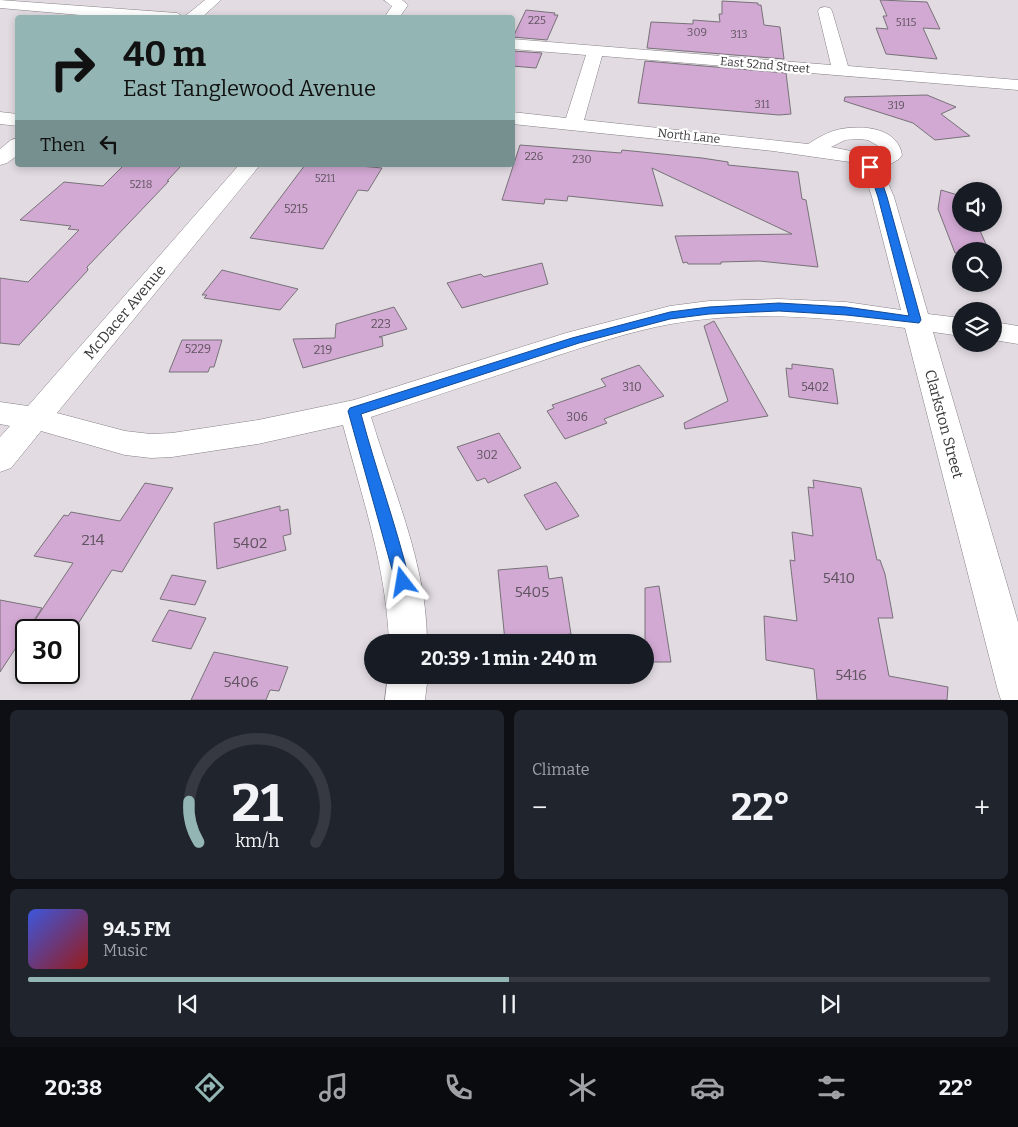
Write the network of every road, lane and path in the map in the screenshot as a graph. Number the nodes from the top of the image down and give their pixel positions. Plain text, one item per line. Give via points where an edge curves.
1 (95, 0) edge
2 (214, 0) edge
3 (391, 0) edge
4 (0, 4) edge
5 (80, 10) junction
6 (826, 11) dead end
7 (141, 15) edge
8 (195, 15) edge
9 (393, 15) edge
10 (515, 44) edge
11 (595, 51) junction
12 (841, 71) junction
13 (1018, 85) edge
14 (0, 118) edge
15 (515, 118) edge
16 (15, 120) edge
17 (573, 124) junction
18 (15, 146) edge
19 (812, 150) junction
20 (0, 158) edge
21 (867, 163) junction
22 (248, 167) edge
23 (916, 320) junction
24 (952, 326) edge
25 (1002, 332) edge
26 (1018, 335) edge
27 (354, 411) junction
28 (0, 413) edge
29 (34, 418) junction
30 (0, 459) edge
31 (408, 634) edge
32 (407, 684) edge
33 (1018, 691) edge
34 (405, 700) edge

1 - 5 street
2 - 8 street
3 - 9 street via 401,5
4 - 5 street
5 - 7 street
6 - 12 street
10 - 11 street, East 52nd Street
11 - 12 street, East 52nd Street
11 - 17 street
12 - 13 street, East 52nd Street
14 - 16 street
15 - 17 street, North Lane
17 - 19 street, North Lane
18 - 20 street
19 - 21 street, North Lane
19 - 21 street via 844,134 854,133 874,136 890,145 892,155
21 - 23 street, Clarkston Street via 883,197
22 - 29 street, McDacer Avenue
23 - 24 street
23 - 27 street via 779,307 709,310 670,316 576,340
23 - 33 street, Clarkston Street
25 - 26 street
27 - 29 street via 210,441 158,446 125,443
27 - 31 street via 403,582
28 - 29 street
29 - 30 street, McDacer Avenue
32 - 34 street

